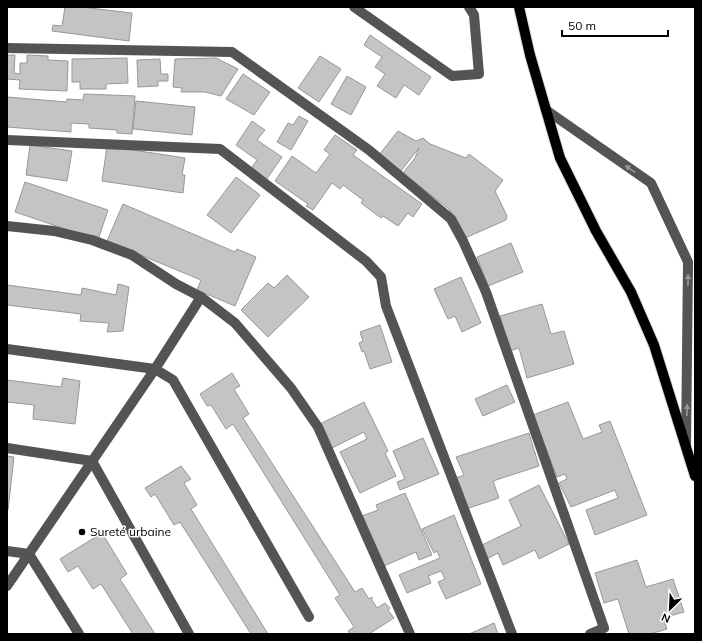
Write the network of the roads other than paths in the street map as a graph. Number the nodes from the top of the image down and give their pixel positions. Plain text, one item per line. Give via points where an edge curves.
1 (354, 7) edge
2 (469, 7) edge
3 (519, 7) edge
4 (7, 48) edge
5 (546, 110) junction
6 (7, 140) edge
7 (7, 226) edge
8 (201, 296) junction
9 (7, 349) edge
10 (155, 369) junction
11 (7, 448) edge
12 (686, 449) junction
13 (92, 462) junction
14 (695, 476) edge
15 (7, 551) edge
16 (29, 554) junction
17 (7, 586) edge
18 (309, 617) dead end
19 (79, 634) edge
20 (189, 634) edge
21 (410, 634) edge
22 (512, 634) edge
23 (590, 634) edge

1 - 2 street via 452,76 479,74 474,15
3 - 5 main road
4 - 23 street via 232,52 369,150 450,219 486,292 604,628
5 - 12 main road via 560,158 596,231 631,292 654,345
12 -> 5 street via 688,262 651,184
6 - 22 street via 220,149 366,261 381,277 386,306
7 - 8 street via 54,231 92,240 132,255 176,284
8 - 10 street
8 - 21 street via 235,323 260,350 318,427
9 - 10 street
10 - 13 street
10 - 18 street via 173,380
11 - 13 street
12 - 14 main road
13 - 16 street
13 - 20 street
15 - 16 street
16 - 17 street
16 - 19 street

